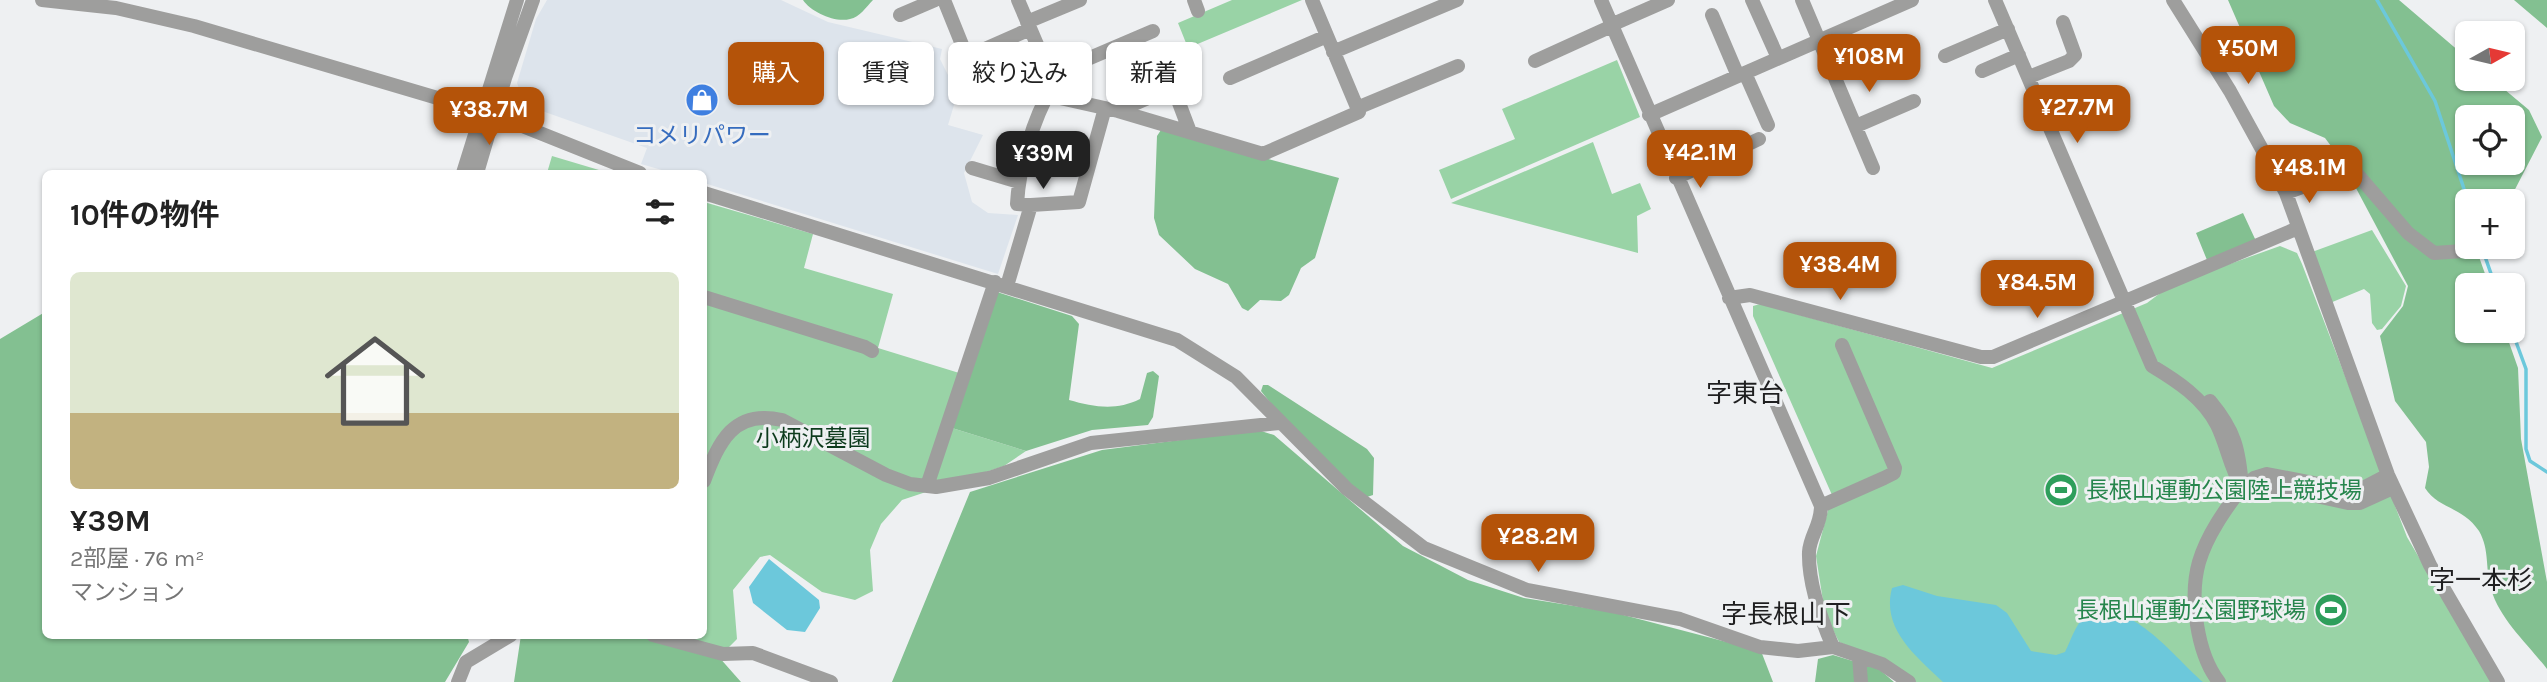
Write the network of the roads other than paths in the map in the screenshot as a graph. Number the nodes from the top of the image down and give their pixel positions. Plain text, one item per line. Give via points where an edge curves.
1 (41, 0) edge
2 (517, 0) edge
3 (533, 0) edge
4 (935, 0) edge
5 (944, 0) edge
6 (1018, 0) edge
7 (1080, 0) edge
8 (1312, 0) edge
9 (1457, 0) edge
10 (1601, 0) edge
11 (1668, 0) edge
12 (1752, 0) edge
13 (1802, 0) edge
14 (1912, 0) edge
15 (1995, 0) edge
16 (2173, 0) edge
17 (900, 15) dead end
18 (1712, 15) dead end
19 (2063, 22) dead end
20 (1028, 25) junction
21 (1611, 25) junction
22 (2008, 29) junction
23 (1153, 31) dead end
24 (1327, 36) junction
25 (1819, 40) junction
26 (1035, 42) edge
27 (1334, 52) junction
28 (2019, 55) junction
29 (1945, 56) dead end
30 (1778, 58) junction
31 (1092, 61) edge
32 (1535, 61) dead end
33 (1458, 66) dead end
34 (1982, 71) dead end
35 (1742, 74) junction
36 (2029, 77) junction
37 (1230, 79) dead end
38 (1908, 99) dead end
39 (1042, 105) edge
40 (1089, 105) edge
41 (1357, 108) junction
42 (1111, 110) junction
43 (488, 113) junction
44 (1649, 115) junction
45 (1854, 124) junction
46 (1768, 125) dead end
47 (1190, 132) junction
48 (1759, 139) dead end
49 (972, 168) dead end
50 (1873, 169) dead end
51 (464, 170) edge
52 (478, 170) edge
53 (632, 170) edge
54 (1676, 178) junction
55 (1019, 181) junction
56 (2286, 193) junction
57 (707, 194) edge
58 (1031, 205) junction
59 (2298, 228) junction
60 (2455, 252) edge
61 (1001, 284) junction
62 (707, 298) edge
63 (1729, 298) junction
64 (2126, 303) junction
65 (1842, 345) dead end
66 (872, 351) dead end
67 (1279, 423) junction
68 (707, 474) edge
69 (2391, 482) junction
70 (928, 486) junction
71 (2242, 487) junction
72 (1821, 506) junction
73 (504, 639) edge
74 (668, 639) edge
75 (1833, 647) junction
76 (1859, 656) junction
77 (458, 682) edge
78 (831, 682) edge
79 (1861, 682) edge
80 (1909, 682) edge
81 (2218, 682) edge
82 (2498, 682) edge

1 - 43 street via 152,15
2 - 43 street
3 - 43 street
4 - 17 street
5 - 20 street via 967,57
6 - 20 street
7 - 20 street
8 - 24 street
9 - 27 street
10 - 21 street
11 - 21 street
12 - 30 street
13 - 25 street
14 - 25 street
15 - 22 street
16 - 56 street
18 - 35 street
19 - 36 street via 2075,55
20 - 26 street
21 - 32 street
21 - 44 street
22 - 28 street
22 - 29 street
23 - 31 street
24 - 27 street
24 - 37 street
25 - 30 street
25 - 45 street
27 - 41 street
28 - 34 street
28 - 36 street
30 - 35 street
33 - 41 street
35 - 44 street
35 - 46 street
36 - 64 street
38 - 45 street
39 - 55 street
40 - 42 street
41 - 47 street via 1359,113 1263,154
42 - 47 street
42 - 47 street via 1173,87
42 - 58 street via 1079,202
43 - 51 street
43 - 52 street
43 - 53 street
44 - 54 street
45 - 50 street
48 - 54 street
49 - 55 street
54 - 63 street
55 - 58 street via 1017,204
56 - 59 street
56 - 60 street via 2341,173 2358,176 2408,233 2434,253
57 - 61 street
58 - 61 street
59 - 64 street
59 - 69 street
61 - 67 street via 1177,340 1236,377
61 - 70 street
62 - 66 street
63 - 64 street via 1750,295 1981,357 1993,357
63 - 72 street
64 - 71 street via 2152,366 2178,371 2224,418 2239,450
65 - 72 street via 1895,468 1894,473
67 - 70 street via 1090,443 989,478
67 - 75 street via 1347,489 1424,548 1498,581 1680,619 1760,647 1798,651
68 - 70 street via 721,441 733,428 768,417 886,475
69 - 71 street via 2350,491 2274,474 2254,478
69 - 82 street via 2430,565
71 - 81 street via 2206,546 2196,577 2203,657
72 - 75 street via 1821,522 1809,552 1819,615
73 - 77 street via 466,662
74 - 78 street via 723,654 753,653
75 - 76 street
76 - 79 street
76 - 80 street via 1882,664

